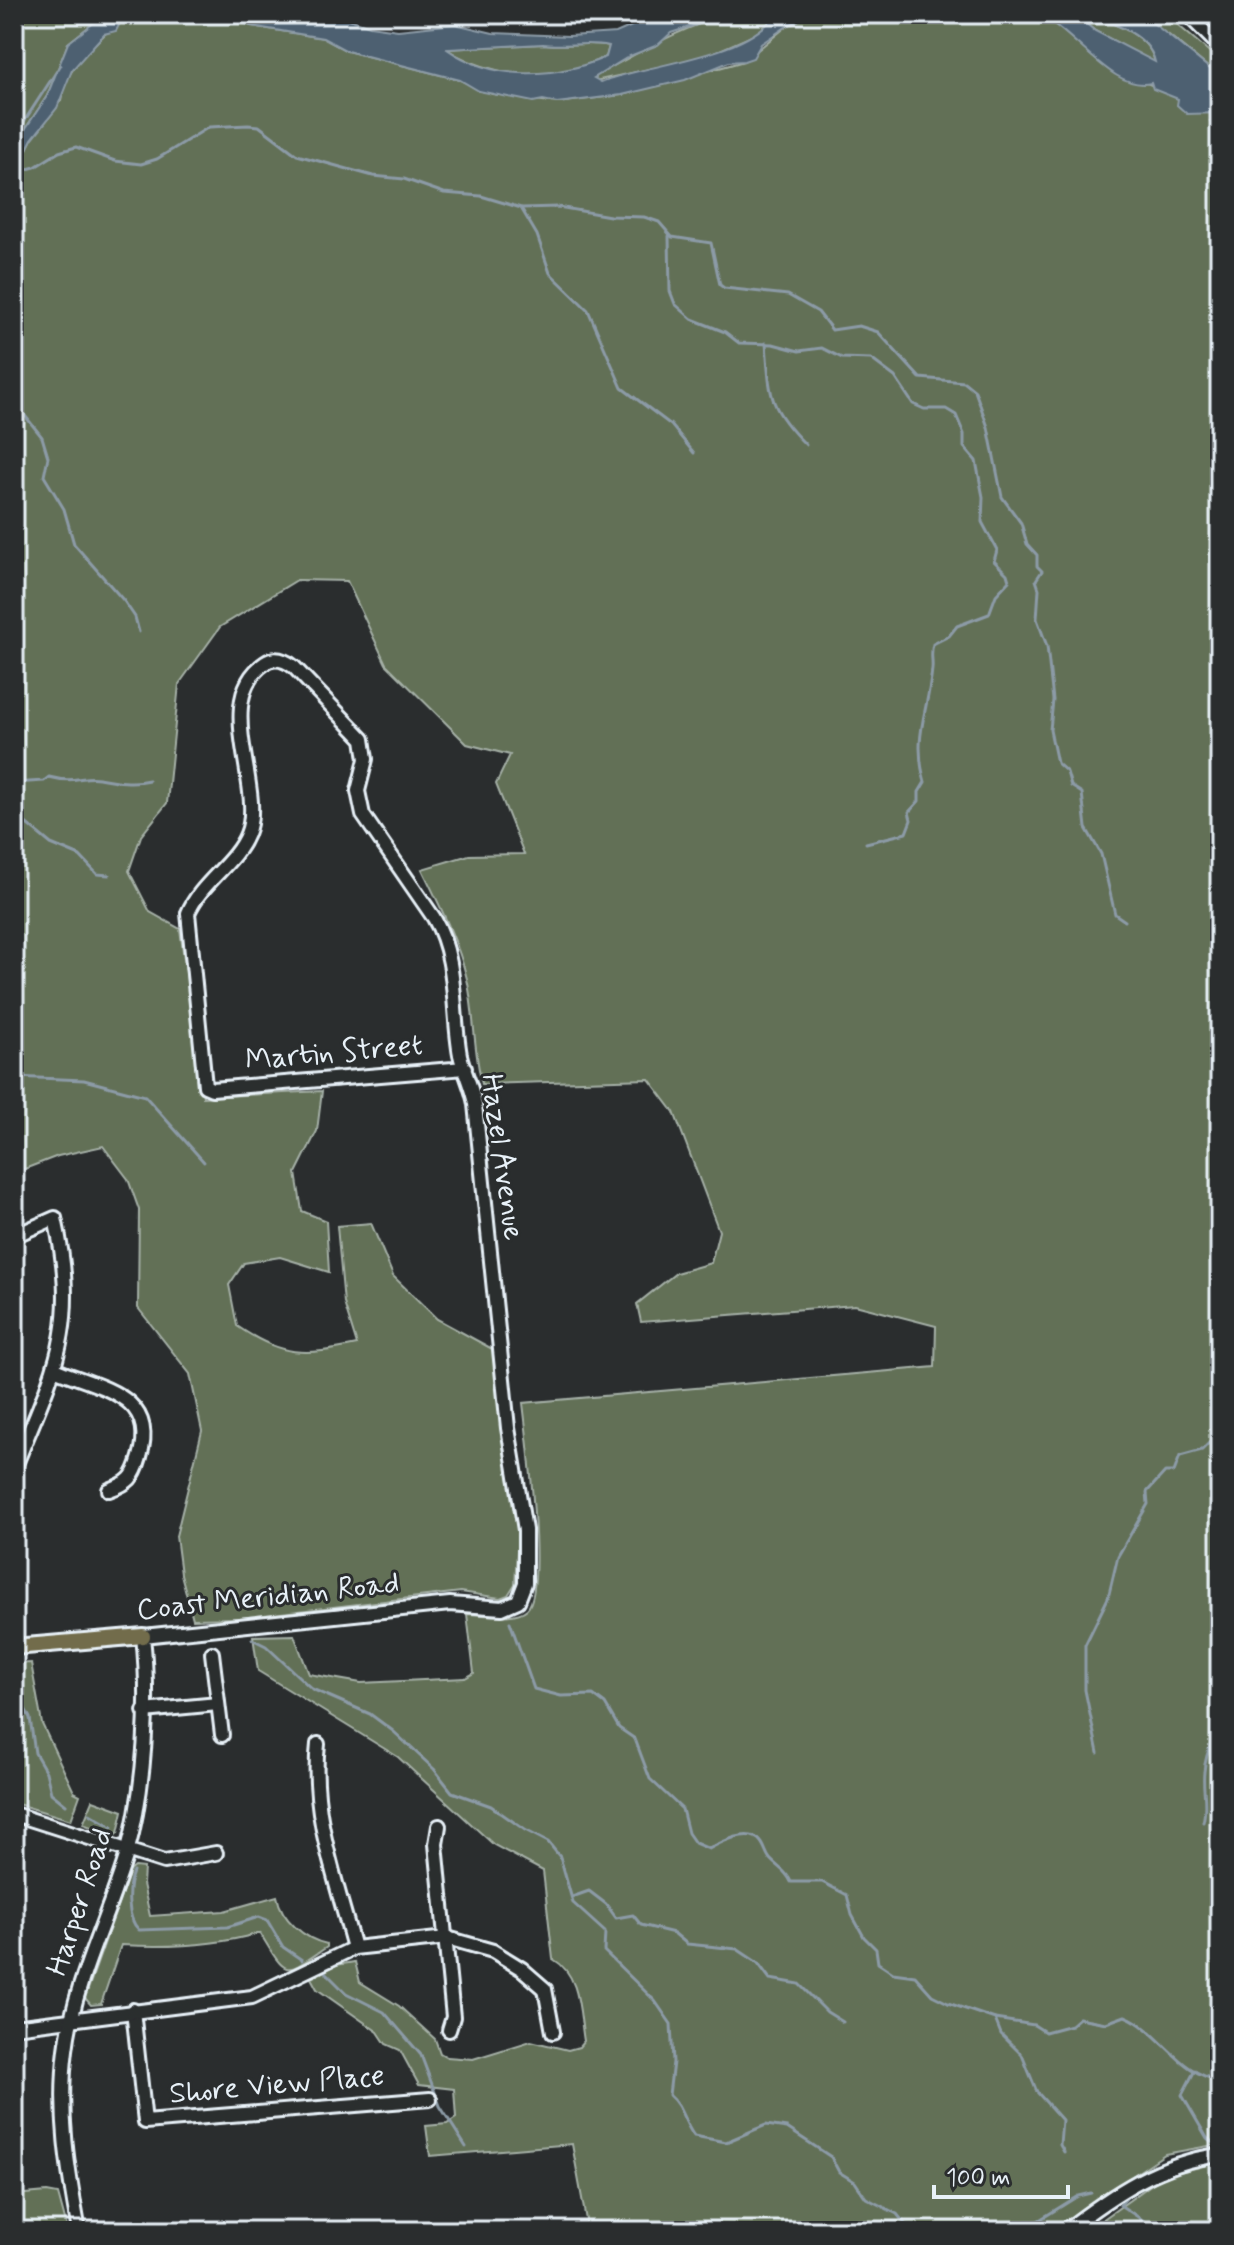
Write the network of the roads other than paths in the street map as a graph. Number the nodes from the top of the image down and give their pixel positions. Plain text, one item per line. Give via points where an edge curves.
1 (1187, 14) edge
2 (1220, 47) edge
3 (465, 1068) junction
4 (208, 1089) joint
5 (14, 1236) edge
6 (54, 1369) junction
7 (14, 1469) edge
8 (109, 1490) dead end
9 (522, 1594) joint
10 (143, 1636) junction
11 (14, 1647) edge
12 (212, 1653) dead end
13 (218, 1704) junction
14 (144, 1711) junction
15 (222, 1735) dead end
16 (318, 1744) dead end
17 (14, 1814) edge
18 (439, 1826) dead end
19 (127, 1853) junction
20 (216, 1853) dead end
21 (447, 1938) junction
22 (354, 1948) junction
23 (133, 2010) junction
24 (71, 2021) junction
25 (14, 2027) edge
26 (449, 2030) dead end
27 (553, 2032) dead end
28 (430, 2099) dead end
29 (1220, 2155) edge
30 (79, 2231) edge
31 (1065, 2231) edge

1 - 2 street
3 - 4 street, Martin Street
3 - 4 street, Hazel Avenue via 440,929 370,830 360,807 358,784 366,752 357,731 289,663 270,661 255,674 240,714 249,829 195,900 188,919
3 - 9 street, Hazel Avenue via 475,1104 510,1439 524,1520
5 - 6 street via 55,1218 67,1298
6 - 7 street
6 - 8 street via 124,1398 141,1418 145,1438 136,1473 128,1483
9 - 10 street, Coast Meridian Road via 515,1604 502,1608 450,1604
10 - 11 main road, Coast Meridian Road
10 - 14 street, Harper Road
12 - 13 street
13 - 14 street
13 - 15 street
14 - 19 street, Harper Road via 138,1798
16 - 22 street via 327,1853
17 - 19 street
18 - 21 street via 436,1844
19 - 20 street via 164,1862
19 - 24 street, Harper Road
21 - 22 street
21 - 26 street via 453,2017
21 - 27 street via 493,1951 545,1989
22 - 23 street via 261,1994
23 - 24 street
23 - 28 street, Shore View Place via 145,2122
24 - 25 street
24 - 30 street, Harper Road via 63,2112
29 - 31 street via 1157,2171

